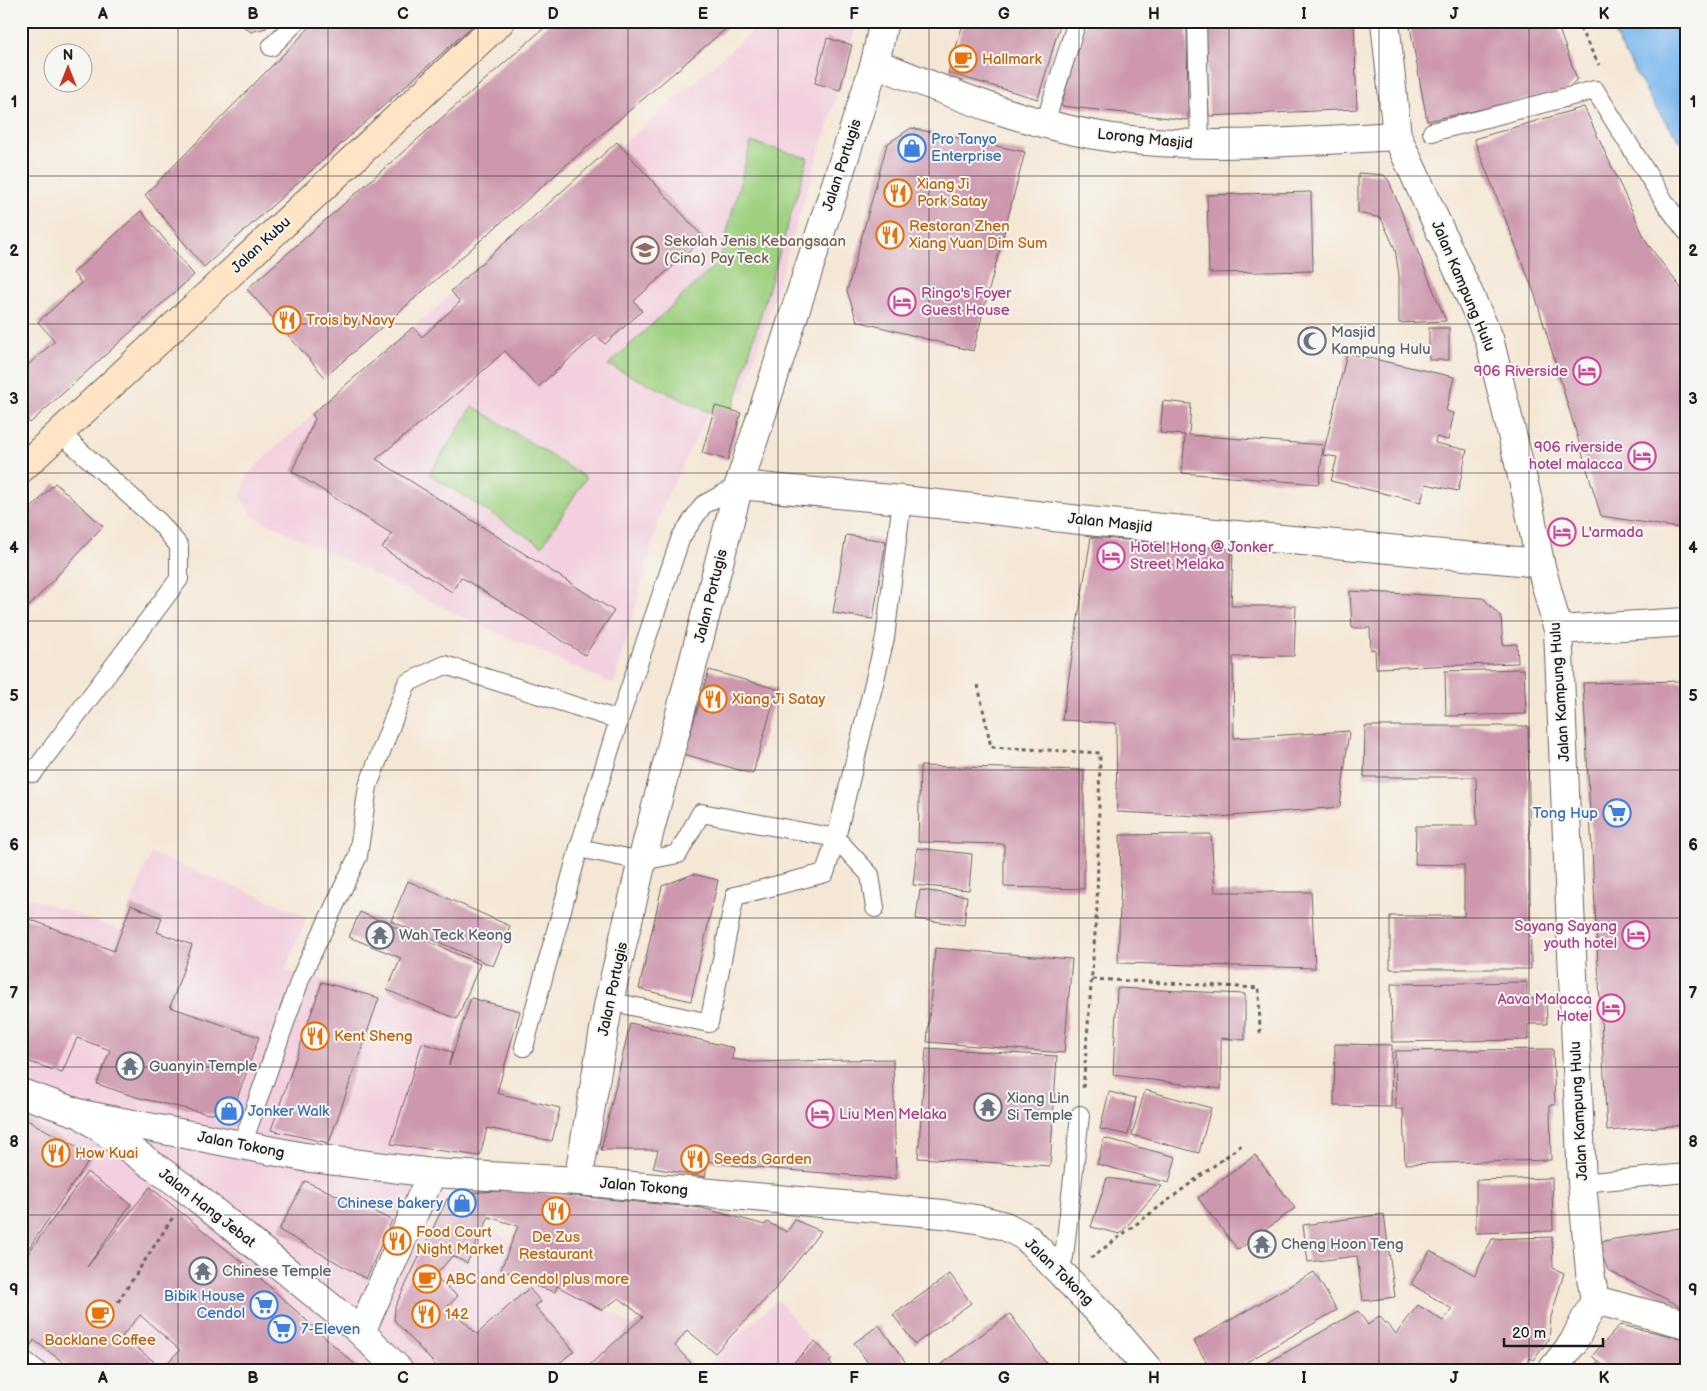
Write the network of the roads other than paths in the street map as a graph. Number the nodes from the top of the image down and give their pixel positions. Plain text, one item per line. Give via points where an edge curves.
1 (297, 21) edge
2 (501, 21) edge
3 (884, 21) edge
4 (1077, 21) edge
5 (1197, 21) edge
6 (1385, 21) edge
7 (271, 47) dead end
8 (875, 64) junction
9 (1045, 123) junction
10 (1432, 132) dead end
11 (1397, 136) junction
12 (1200, 145) junction
13 (1686, 231) edge
14 (60, 433) junction
15 (21, 469) edge
16 (739, 485) junction
17 (902, 500) junction
18 (1540, 563) junction
19 (1686, 622) edge
20 (1558, 630) junction
21 (619, 720) junction
22 (21, 765) edge
23 (836, 838) junction
24 (579, 848) junction
25 (642, 861) junction
26 (875, 908) dead end
27 (609, 1001) junction
28 (524, 1047) dead end
29 (21, 1093) edge
30 (81, 1114) junction
31 (1080, 1115) road end
32 (242, 1145) junction
33 (432, 1173) junction
34 (1686, 1173) edge
35 (578, 1181) junction
36 (1582, 1183) junction
37 (1059, 1261) junction
38 (1595, 1300) junction
39 (1686, 1324) edge
40 (361, 1332) junction
41 (21, 1358) edge
42 (37, 1370) edge
43 (398, 1370) edge
44 (1149, 1370) edge
45 (1552, 1370) edge

1 - 7 lane
2 - 14 main road, Jalan Kubu
3 - 8 street, Jalan Portugis
4 - 9 lane
5 - 12 lane
6 - 11 street, Jalan Kampung Hulu
8 - 9 street, Lorong Masjid via 990,109
8 - 16 street, Jalan Portugis
9 - 12 street, Lorong Masjid via 1112,138
10 - 13 lane via 1595,90
11 - 12 street, Lorong Masjid
11 - 18 street, Jalan Kampung Hulu via 1489,338
14 - 15 main road, Jalan Kubu
14 - 22 lane via 159,522 178,546 178,579 33,773
16 - 17 street, Jalan Masjid
16 - 21 lane via 703,505 681,536
16 - 25 street, Jalan Portugis
17 - 18 street, Jalan Masjid via 1098,522
17 - 23 lane via 885,638
18 - 20 street, Jalan Kampung Hulu
19 - 20 street
20 - 36 street, Jalan Kampung Hulu
21 - 24 lane
21 - 32 lane via 445,665 407,683 368,786 358,856 301,977
23 - 25 lane via 701,813 678,854
23 - 26 lane via 870,876
23 - 27 lane via 826,873 735,896 709,1023
24 - 25 lane
24 - 28 lane
25 - 27 street, Jalan Portugis
27 - 35 street, Jalan Portugis
29 - 30 street, Jalan Hang Jebat
30 - 32 street, Jalan Tokong
30 - 40 street, Jalan Hang Jebat via 190,1192
31 - 37 lane
32 - 33 street, Jalan Tokong via 304,1157
33 - 35 street, Jalan Tokong
33 - 40 street
34 - 36 lane
35 - 37 street, Jalan Tokong via 982,1220 1005,1226 1026,1237
36 - 38 street, Jalan Kampung Hulu
37 - 44 street, Jalan Tokong
38 - 39 street
38 - 45 street via 1573,1343
40 - 43 street, Jalan Hang Jebat
41 - 42 lane

